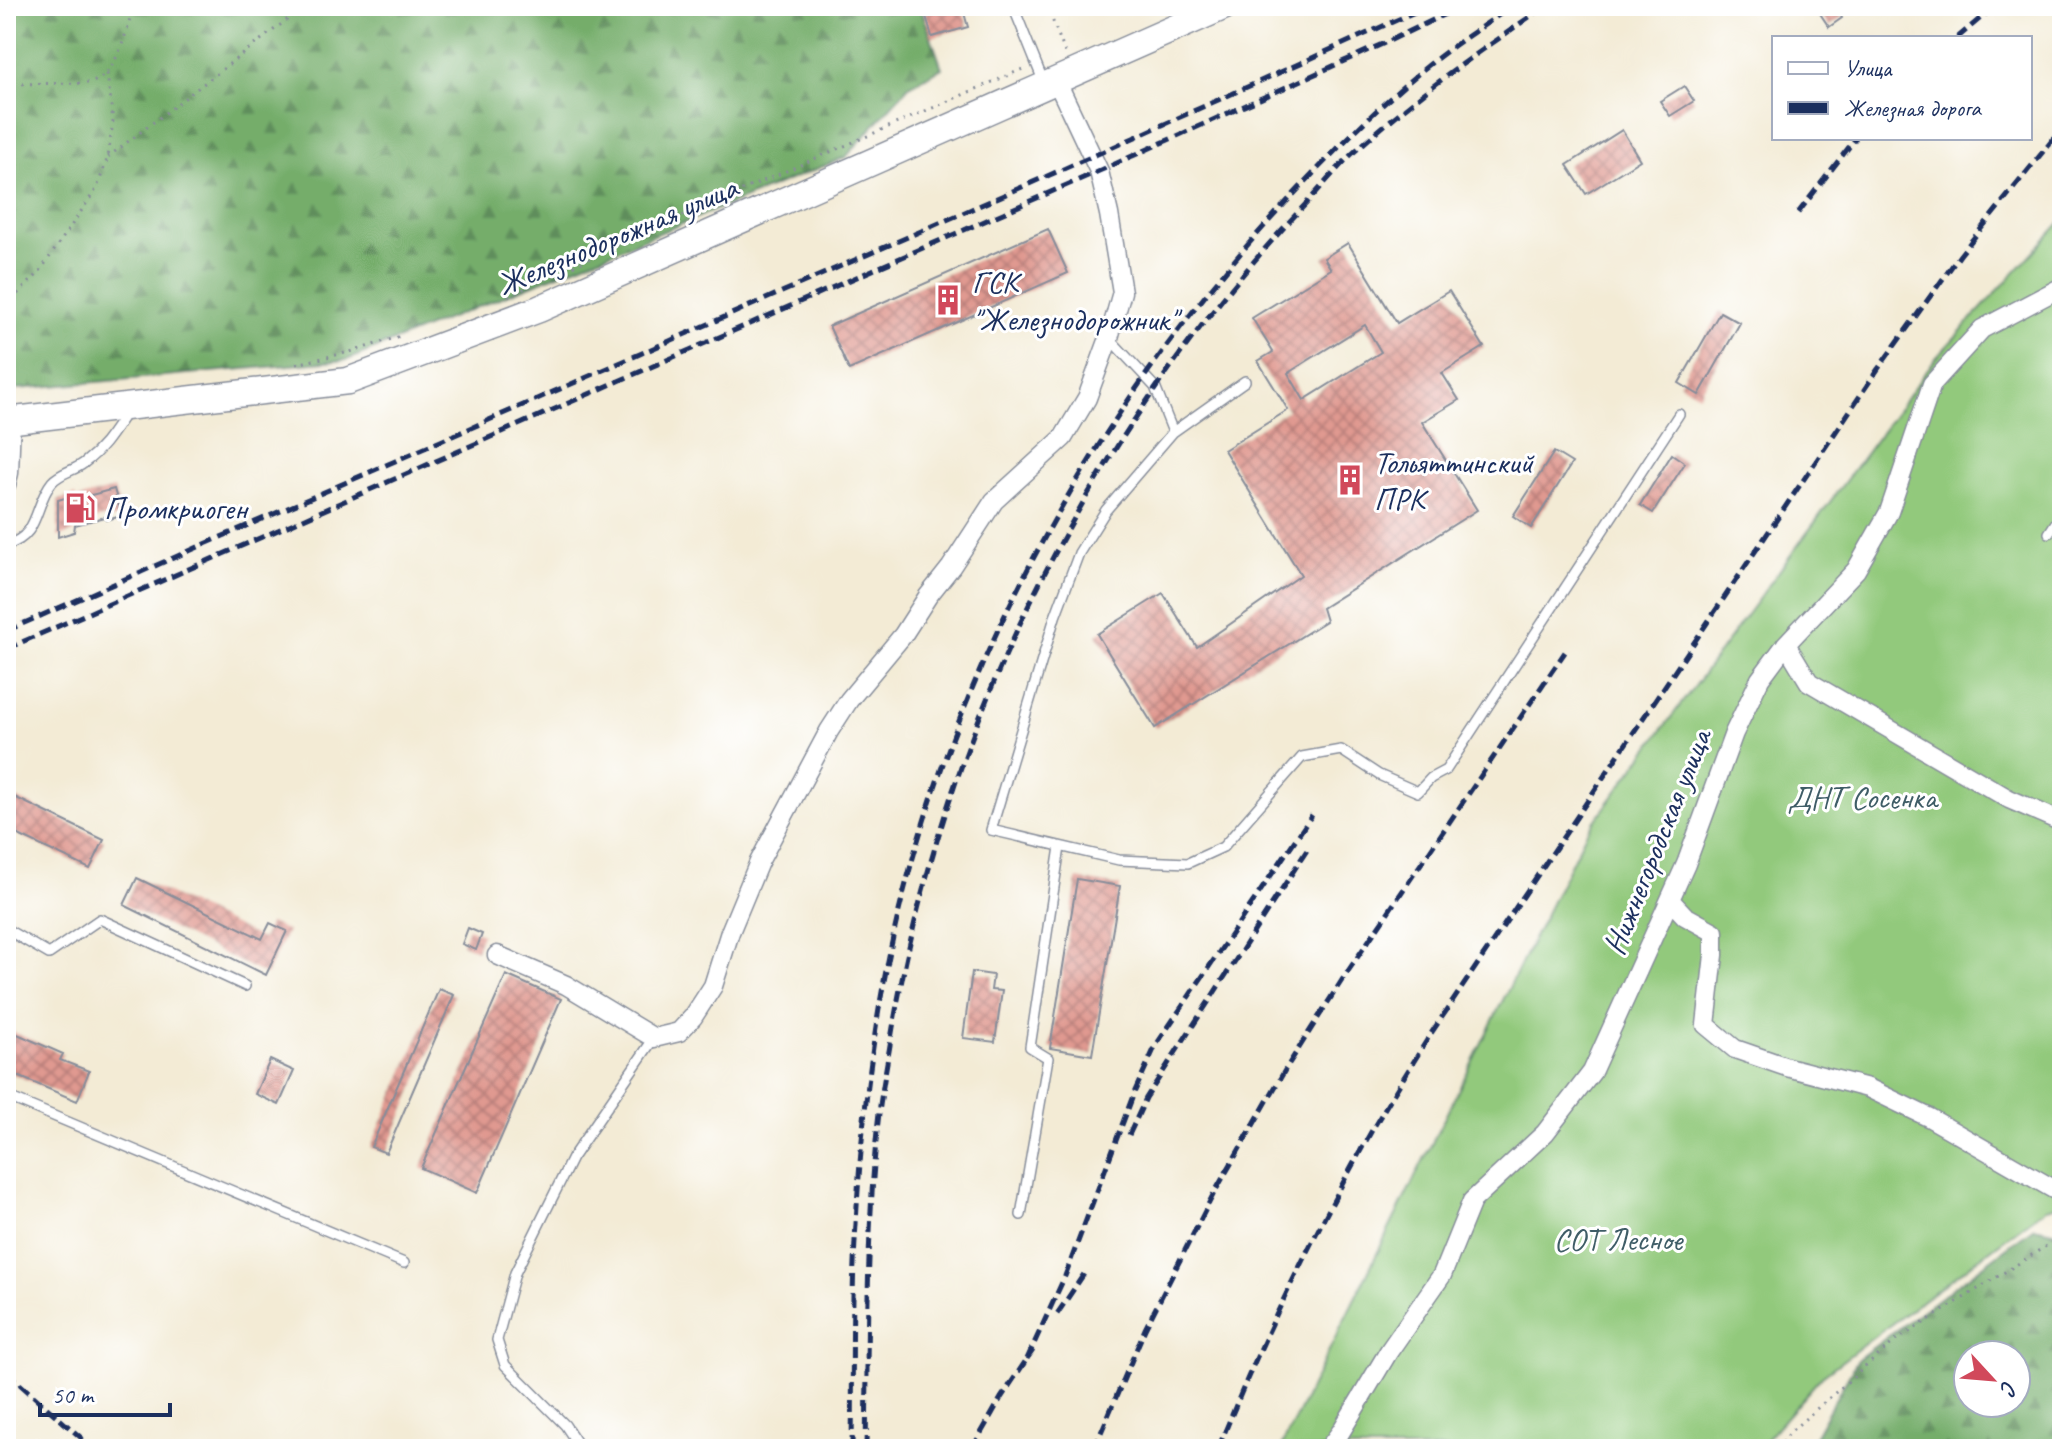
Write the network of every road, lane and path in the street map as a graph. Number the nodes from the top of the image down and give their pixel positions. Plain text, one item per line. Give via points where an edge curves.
1 (133, 6) edge
2 (305, 6) edge
3 (1013, 6) edge
4 (1047, 6) edge
5 (1225, 6) edge
6 (1066, 55) dead end
7 (1018, 69) dead end
8 (107, 73) junction
9 (6, 84) edge
10 (1051, 84) junction
11 (108, 157) junction
12 (2062, 287) edge
13 (509, 296) dead end
14 (6, 305) edge
15 (410, 333) dead end
16 (1109, 338) junction
17 (296, 364) dead end
18 (1245, 381) dead end
19 (131, 406) junction
20 (1679, 414) dead end
21 (9, 420) edge
22 (1173, 432) junction
23 (6, 485) edge
24 (2062, 513) edge
25 (2049, 533) dead end
26 (6, 545) edge
27 (1786, 644) junction
28 (2062, 822) edge
29 (1060, 847) junction
30 (1670, 900) junction
31 (6, 929) edge
32 (497, 955) dead end
33 (245, 986) dead end
34 (654, 1038) junction
35 (6, 1096) edge
36 (2062, 1194) edge
37 (1021, 1215) dead end
38 (2062, 1236) edge
39 (404, 1263) dead end
40 (581, 1449) edge
41 (1328, 1449) edge
42 (1778, 1449) edge

1 - 8 path
2 - 11 path
3 - 10 lane
4 - 6 path
5 - 10 main road, Железнодорожная улица
7 - 13 path
8 - 9 path via 89,83
8 - 11 path via 113,121
10 - 16 street via 1093,156 1109,214 1122,292
10 - 19 main road, Железнодорожная улица via 539,309 348,381
11 - 14 path via 97,188 38,274
12 - 27 street, Нижнегородская улица via 1982,329 1932,384 1889,512 1856,570
15 - 17 path
16 - 22 lane via 1155,387
16 - 34 street via 1087,398 1063,438 994,501 903,635 829,731 759,862 713,986 693,1017 679,1032
18 - 22 lane
19 - 21 main road, Железнодорожная улица
19 - 26 lane via 104,447 53,482 27,533
20 - 29 lane via 1446,770 1418,792 1341,750 1302,757 1223,847 1188,863 1119,860
21 - 23 street
22 - 29 lane via 1106,510 1079,553 991,830
24 - 25 lane
27 - 28 street via 1809,682 2009,799
27 - 30 street, Нижнегородская улица via 1760,679 1734,733
29 - 37 lane via 1030,1047 1048,1058
30 - 36 street via 1685,916 1714,932 1706,1025 1735,1049 1868,1088
30 - 41 street, Нижнегородская улица via 1592,1072 1545,1133 1472,1201 1442,1275
31 - 33 lane via 49,954 100,919
32 - 34 street via 566,985
34 - 40 lane via 572,1158 515,1273 497,1340 505,1365 565,1425
35 - 39 lane
38 - 42 path via 1895,1341 1791,1431

